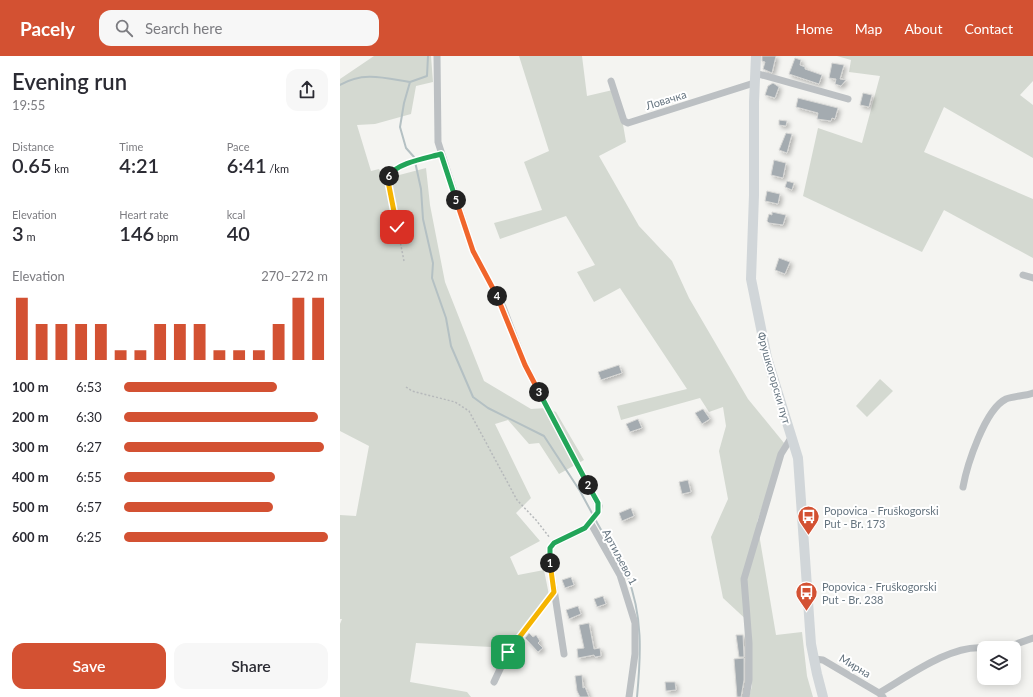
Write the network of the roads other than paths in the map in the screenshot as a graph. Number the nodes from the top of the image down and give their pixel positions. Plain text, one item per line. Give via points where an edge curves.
1 (437, 56) edge
2 (756, 56) edge
3 (755, 73) junction
4 (611, 81) dead end
5 (754, 83) junction
6 (848, 99) dead end
7 (1023, 275) dead end
8 (1033, 278) edge
9 (1033, 393) edge
10 (791, 438) junction
11 (963, 487) dead end
12 (590, 522) junction
13 (554, 592) junction
14 (1033, 638) edge
15 (1021, 642) edge
16 (977, 648) edge
17 (564, 654) dead end
18 (814, 659) junction
19 (494, 682) dead end
20 (881, 695) edge
21 (629, 697) edge
22 (746, 697) edge
23 (823, 697) edge

1 - 12 street via 437,125 441,154 473,251 503,307 525,365 598,503 598,512
2 - 3 street, Фрушкогорски пут
3 - 5 street, Фрушкогорски пут
3 - 6 street
4 - 5 street, Ловачка via 624,121 628,123
5 - 10 street, Фрушкогорски пут via 754,188 750,279 768,358
7 - 8 street
9 - 11 street via 1006,399 997,407 977,441
10 - 18 street, Фрушкогорски пут via 800,473
10 - 22 street via 781,454 744,579 749,643 749,680
12 - 13 street via 585,528 554,543 550,548
12 - 21 street, Артиљево 1 via 620,576 636,623
13 - 17 street
13 - 19 street via 508,652
14 - 15 street
16 - 20 street via 966,648 929,663
18 - 20 street, Мирна via 823,660
18 - 23 street, Фрушкогорски пут

